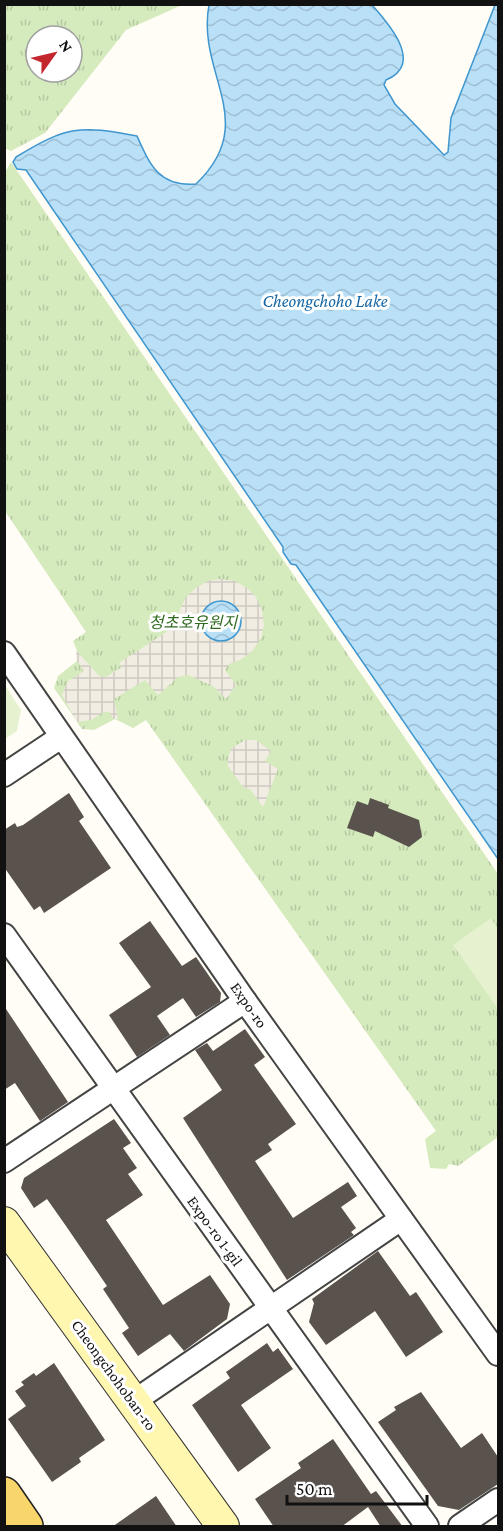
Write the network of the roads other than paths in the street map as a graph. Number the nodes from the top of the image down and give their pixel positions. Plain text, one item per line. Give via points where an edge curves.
1 (4, 653) edge
2 (61, 737) junction
3 (4, 775) edge
4 (4, 935) edge
5 (245, 1001) junction
6 (112, 1089) junction
7 (4, 1161) edge
8 (401, 1219) junction
9 (4, 1223) edge
10 (271, 1309) junction
11 (498, 1354) edge
12 (133, 1402) junction
13 (4, 1494) edge
14 (498, 1500) edge
15 (26, 1527) edge
16 (223, 1527) edge
17 (428, 1527) edge
18 (460, 1527) edge

1 - 2 street, Expo-ro
2 - 3 street
2 - 5 street, Expo-ro
4 - 6 street, Expo-ro 1-gil
5 - 6 street
5 - 8 street, Expo-ro
6 - 7 street
6 - 10 street, Expo-ro 1-gil
8 - 10 street
8 - 11 street, Expo-ro
9 - 12 street, Cheongchohoban-ro
10 - 12 street
10 - 17 street, Expo-ro 1-gil
12 - 16 street, Cheongchohoban-ro
13 - 15 main road
14 - 18 street

